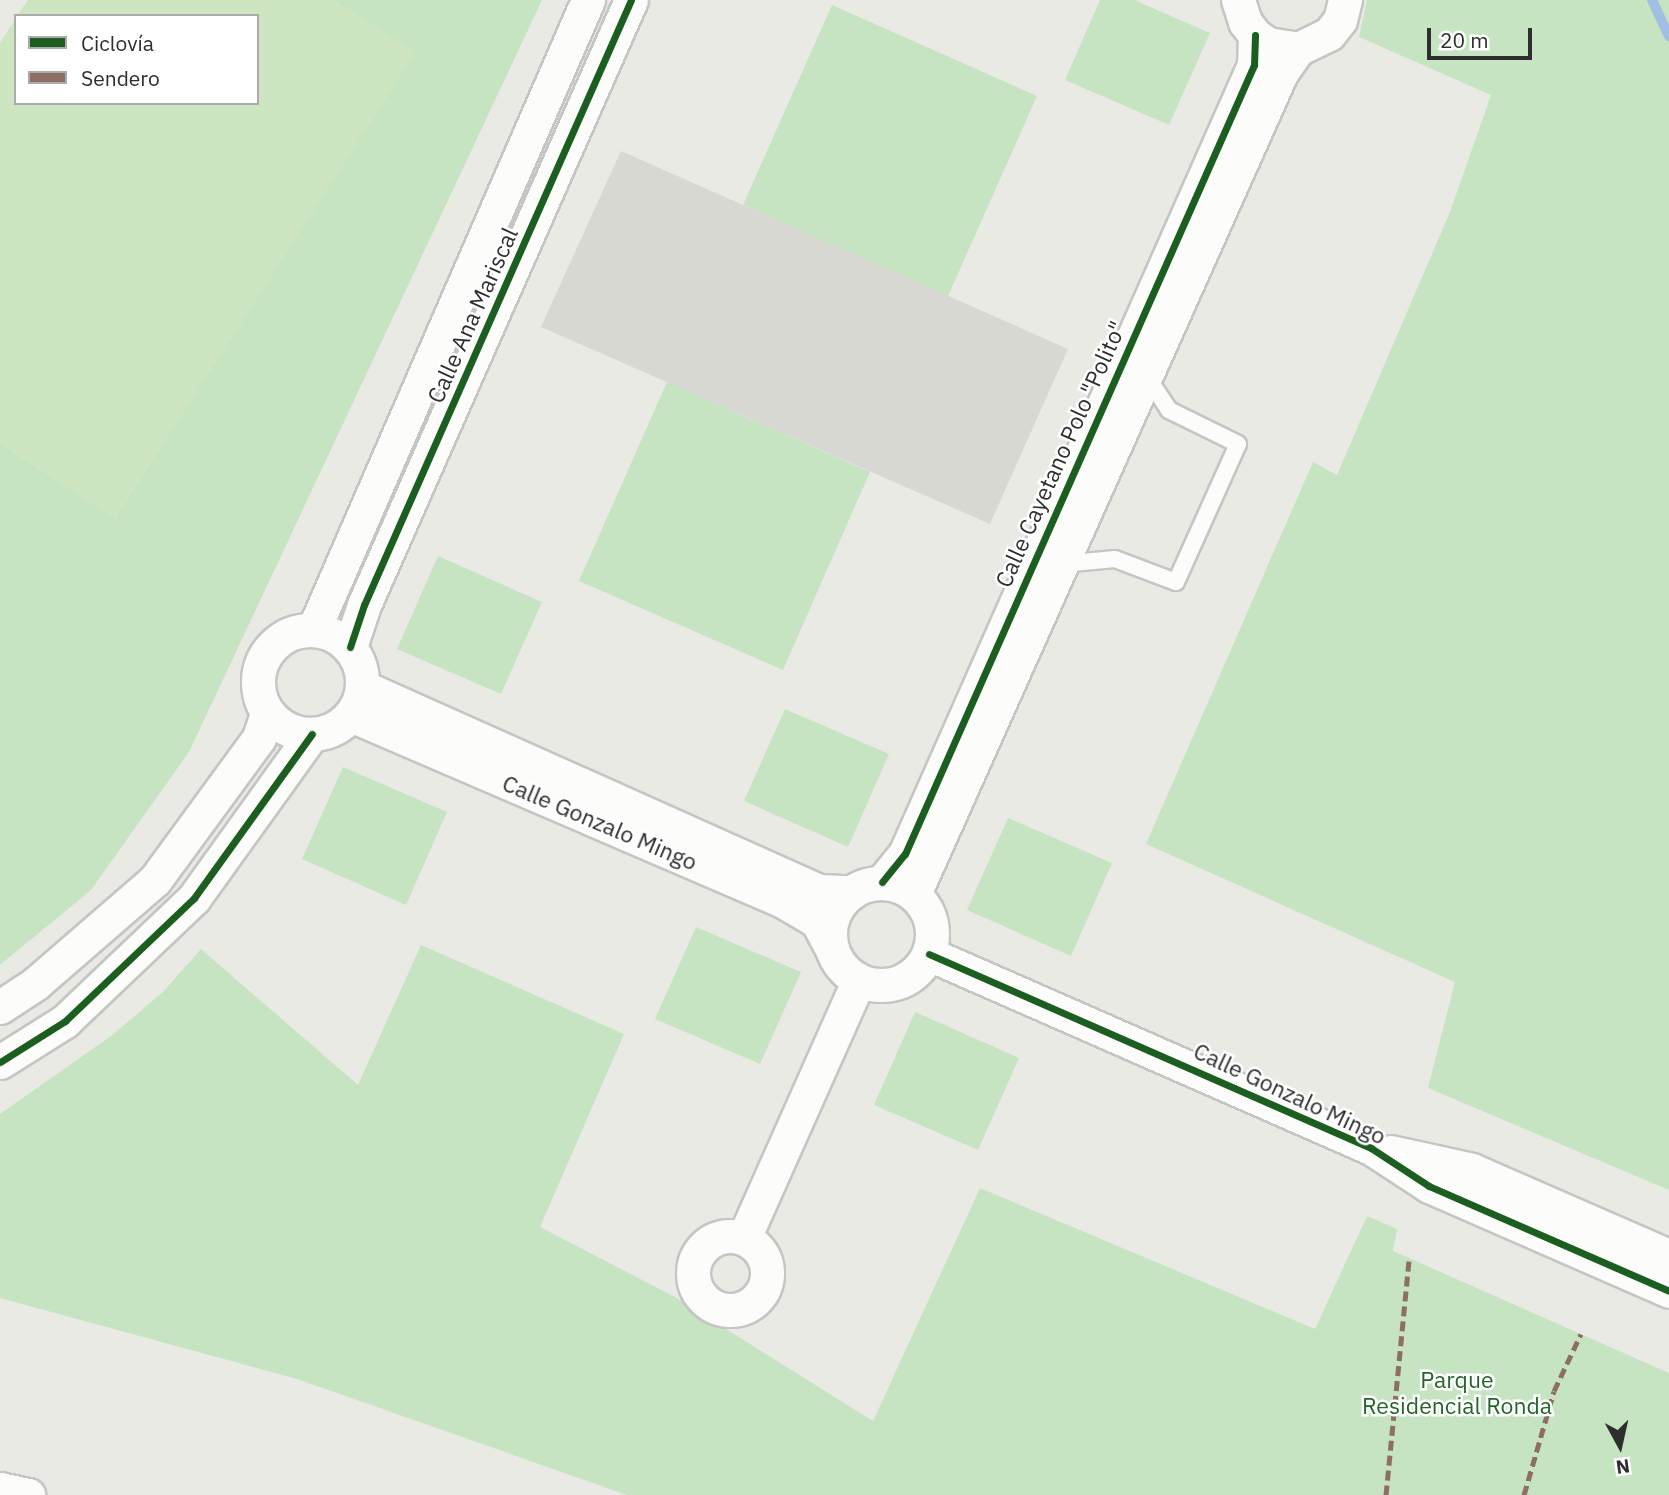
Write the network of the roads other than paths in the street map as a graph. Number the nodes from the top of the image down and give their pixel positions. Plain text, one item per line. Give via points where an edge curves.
1 (588, 0) edge
2 (631, 0) edge
3 (1238, 0) edge
4 (1345, 0) edge
5 (1255, 34) junction
6 (1298, 48) junction
7 (1146, 375) junction
8 (1062, 564) junction
9 (314, 629) junction
10 (350, 647) junction
11 (357, 701) junction
12 (267, 713) junction
13 (312, 734) junction
14 (867, 887) junction
15 (914, 894) junction
16 (832, 949) junction
17 (929, 954) junction
18 (859, 980) junction
19 (0, 1007) edge
20 (0, 1062) edge
21 (1371, 1148) junction
22 (744, 1238) dead end
23 (1669, 1256) edge
24 (1669, 1292) edge
25 (0, 1489) edge
26 (28, 1495) edge

1 - 9 street, Calle Ana Mariscal
2 - 10 street, Calle Ana Mariscal via 364,605
3 - 5 street via 1245,22
4 - 6 street via 1340,20 1329,34
5 - 6 street via 1268,44
5 - 14 street, Calle Cayetano Polo "Polito" via 1254,65 905,854
6 - 7 street, Calle Cayetano Polo "Polito" via 1281,74
7 - 8 street, Calle Cayetano Polo "Polito"
7 - 8 lane via 1168,410 1238,444 1176,582 1115,559
8 - 15 street, Calle Cayetano Polo "Polito"
9 - 10 street via 334,634
9 - 12 street via 290,633 270,647 259,668 258,692
10 - 11 street via 360,666
11 - 13 street via 334,729
11 - 14 street, Calle Gonzalo Mingo via 818,891
11 - 16 street, Calle Gonzalo Mingo via 781,900 817,921
12 - 13 street via 287,730
12 - 19 street via 259,738 155,880 35,984
13 - 20 street via 194,898 65,1021
14 - 15 street
14 - 16 street via 833,918
15 - 17 street via 932,922
16 - 18 street via 843,967
17 - 18 street via 907,978 875,985
17 - 21 street, Calle Gonzalo Mingo
18 - 22 street
21 - 23 street, Calle Gonzalo Mingo via 1472,1170
21 - 24 street, Calle Gonzalo Mingo via 1429,1186
25 - 26 street

